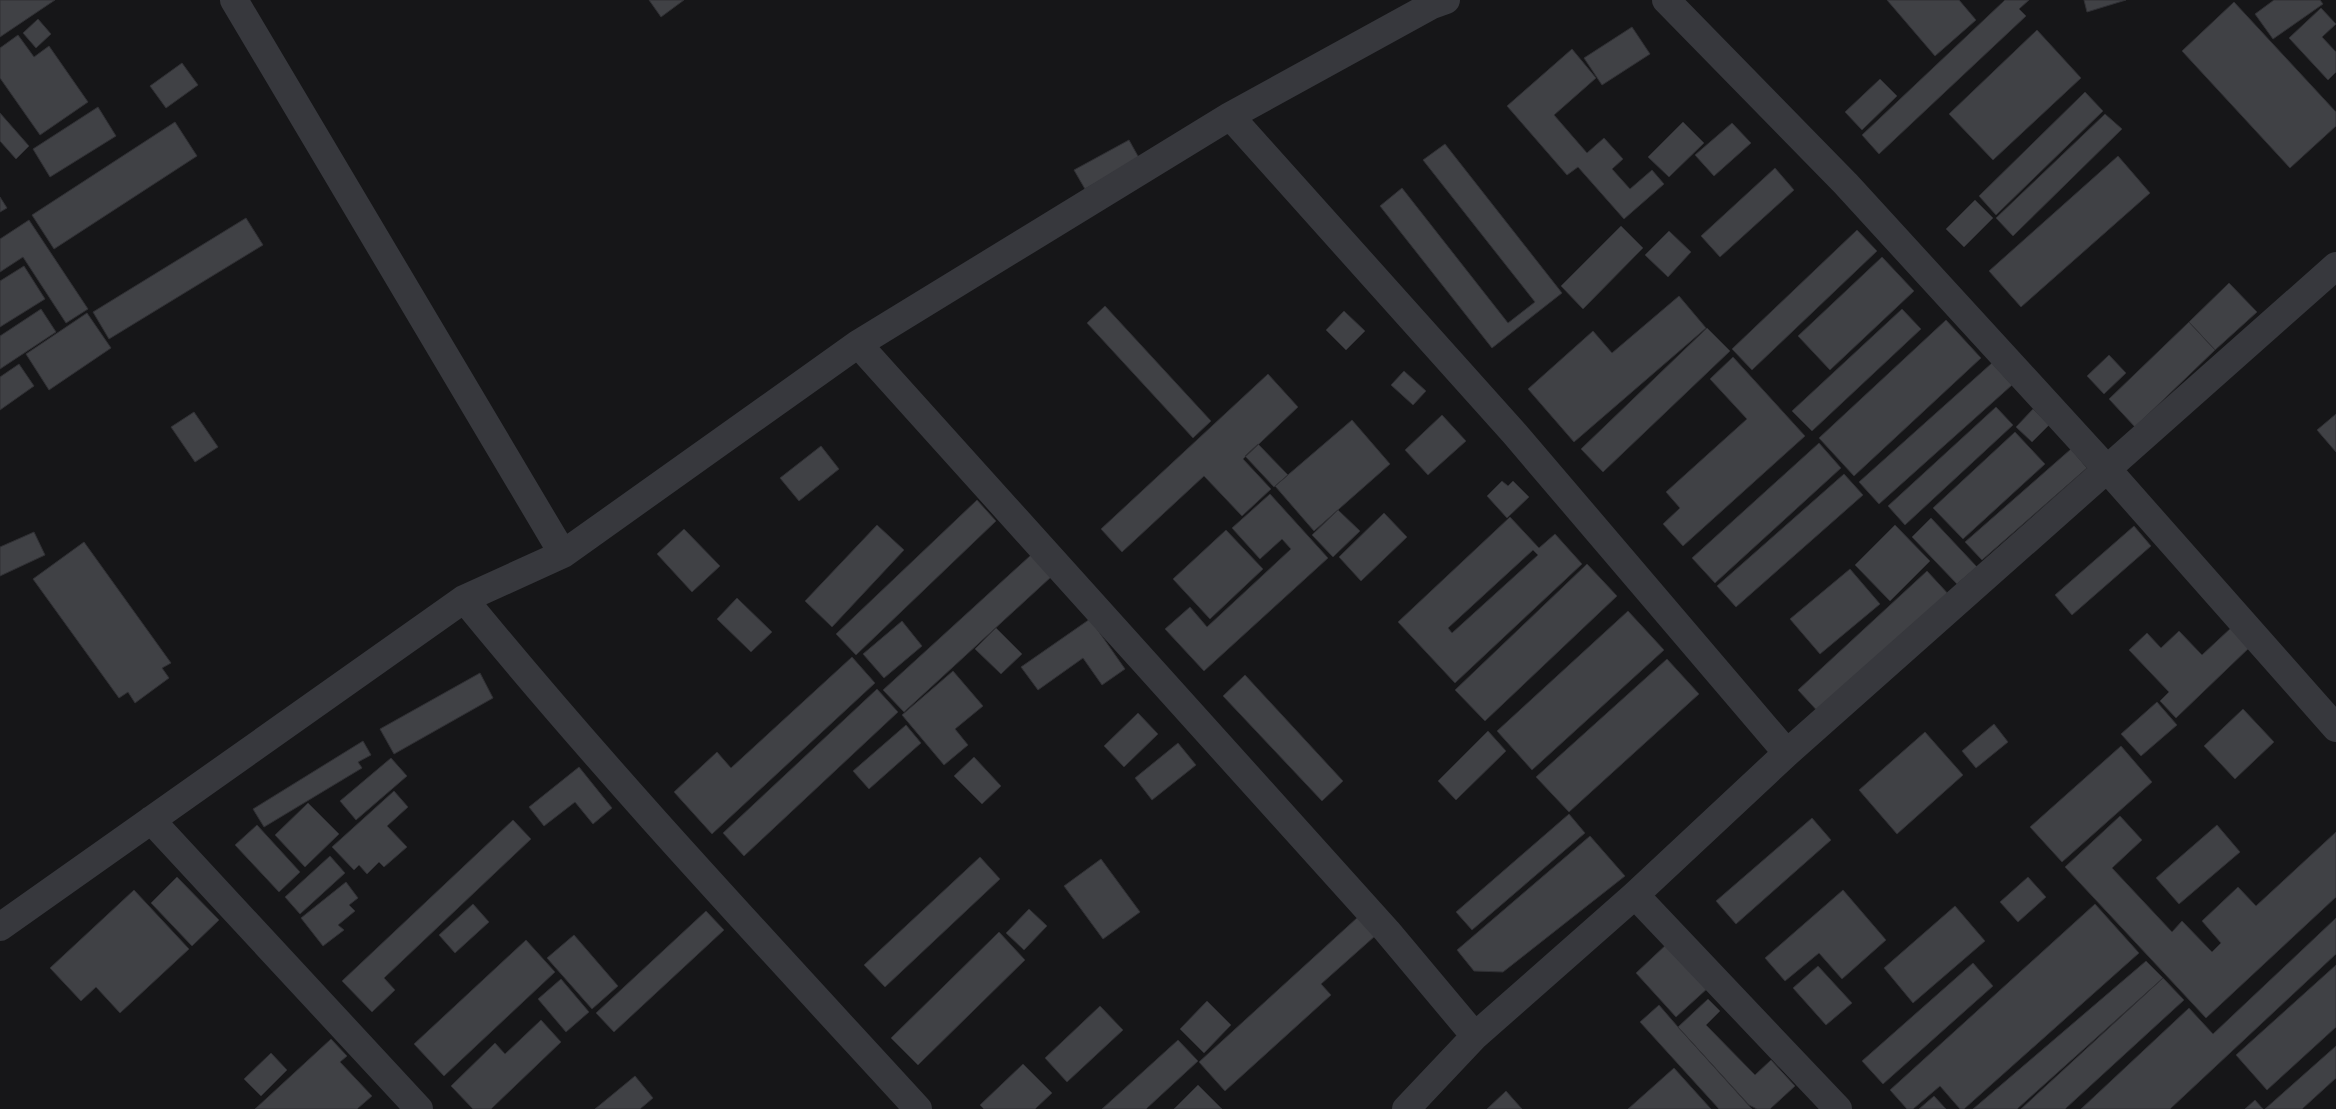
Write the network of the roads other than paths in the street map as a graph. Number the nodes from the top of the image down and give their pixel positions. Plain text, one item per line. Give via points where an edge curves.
1 (234, 0) edge
2 (1446, 0) edge
3 (1666, 0) edge
4 (1230, 116) junction
5 (2336, 266) edge
6 (858, 344) junction
7 (2108, 469) junction
8 (563, 554) junction
9 (464, 599) junction
10 (2336, 728) edge
11 (1787, 753) junction
12 (151, 820) junction
13 (1635, 895) junction
14 (0, 927) edge
15 (1475, 1036) junction
16 (419, 1109) edge
17 (918, 1109) edge
18 (1406, 1109) edge
19 (1838, 1109) edge

1 - 8 street
2 - 4 street
3 - 7 street via 1846,184
4 - 6 street
4 - 11 street via 1514,434
5 - 7 street
6 - 8 street
6 - 15 street via 1380,923
7 - 10 street
7 - 11 street
8 - 9 street
9 - 12 street
9 - 17 street via 559,714 662,830
11 - 13 street
12 - 14 street
12 - 16 street
13 - 15 street
13 - 19 street
15 - 18 street

